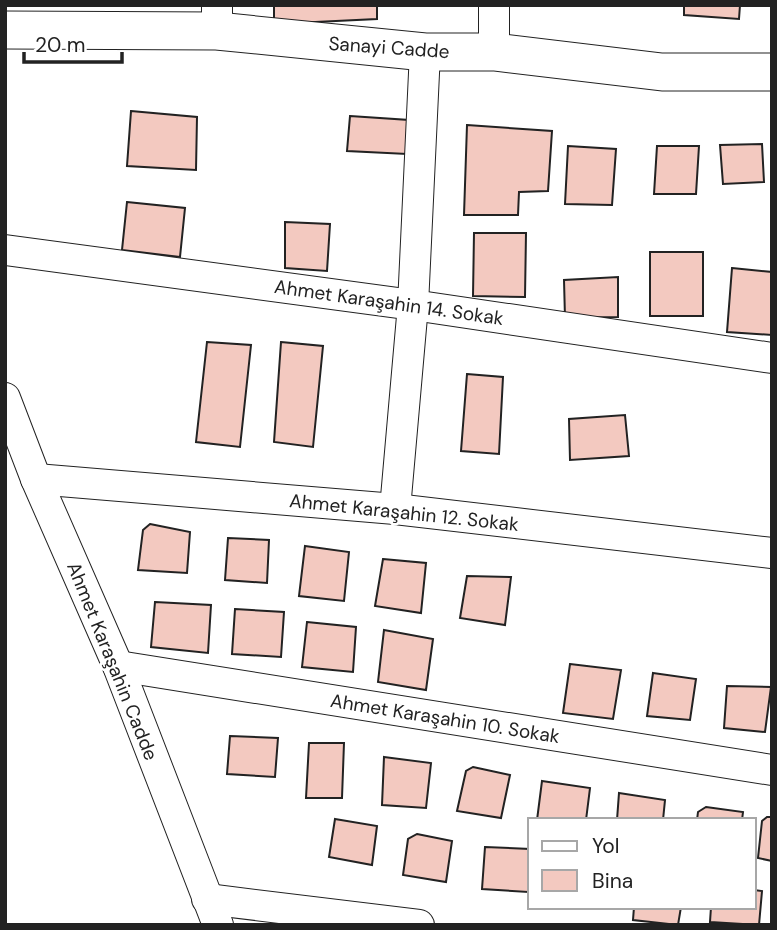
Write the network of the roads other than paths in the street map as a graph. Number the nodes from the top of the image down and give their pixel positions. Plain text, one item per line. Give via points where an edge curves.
1 (494, 5) edge
2 (217, 18) edge
3 (5, 30) edge
4 (425, 52) junction
5 (495, 52) junction
6 (772, 72) edge
7 (5, 250) edge
8 (413, 305) junction
9 (772, 358) edge
10 (5, 398) edge
11 (36, 479) junction
12 (394, 509) junction
13 (772, 554) edge
14 (118, 666) junction
15 (772, 770) edge
16 (213, 912) edge
17 (418, 925) edge

1 - 5 street
2 - 3 street, Sanayi Cadde
2 - 4 street, Sanayi Cadde
4 - 5 street, Sanayi Cadde
4 - 8 street
5 - 6 street, Sanayi Cadde via 663,72
7 - 8 street, Ahmet Karaşahin 14. Sokak
8 - 9 street, Ahmet Karaşahin 14. Sokak
8 - 12 street
10 - 11 street, Ahmet Karaşahin Cadde
11 - 12 street, Ahmet Karaşahin 12. Sokak
11 - 14 street, Ahmet Karaşahin Cadde
12 - 13 street, Ahmet Karaşahin 12. Sokak
14 - 15 street, Ahmet Karaşahin 10. Sokak
14 - 16 street, Ahmet Karaşahin Cadde
16 - 17 street

